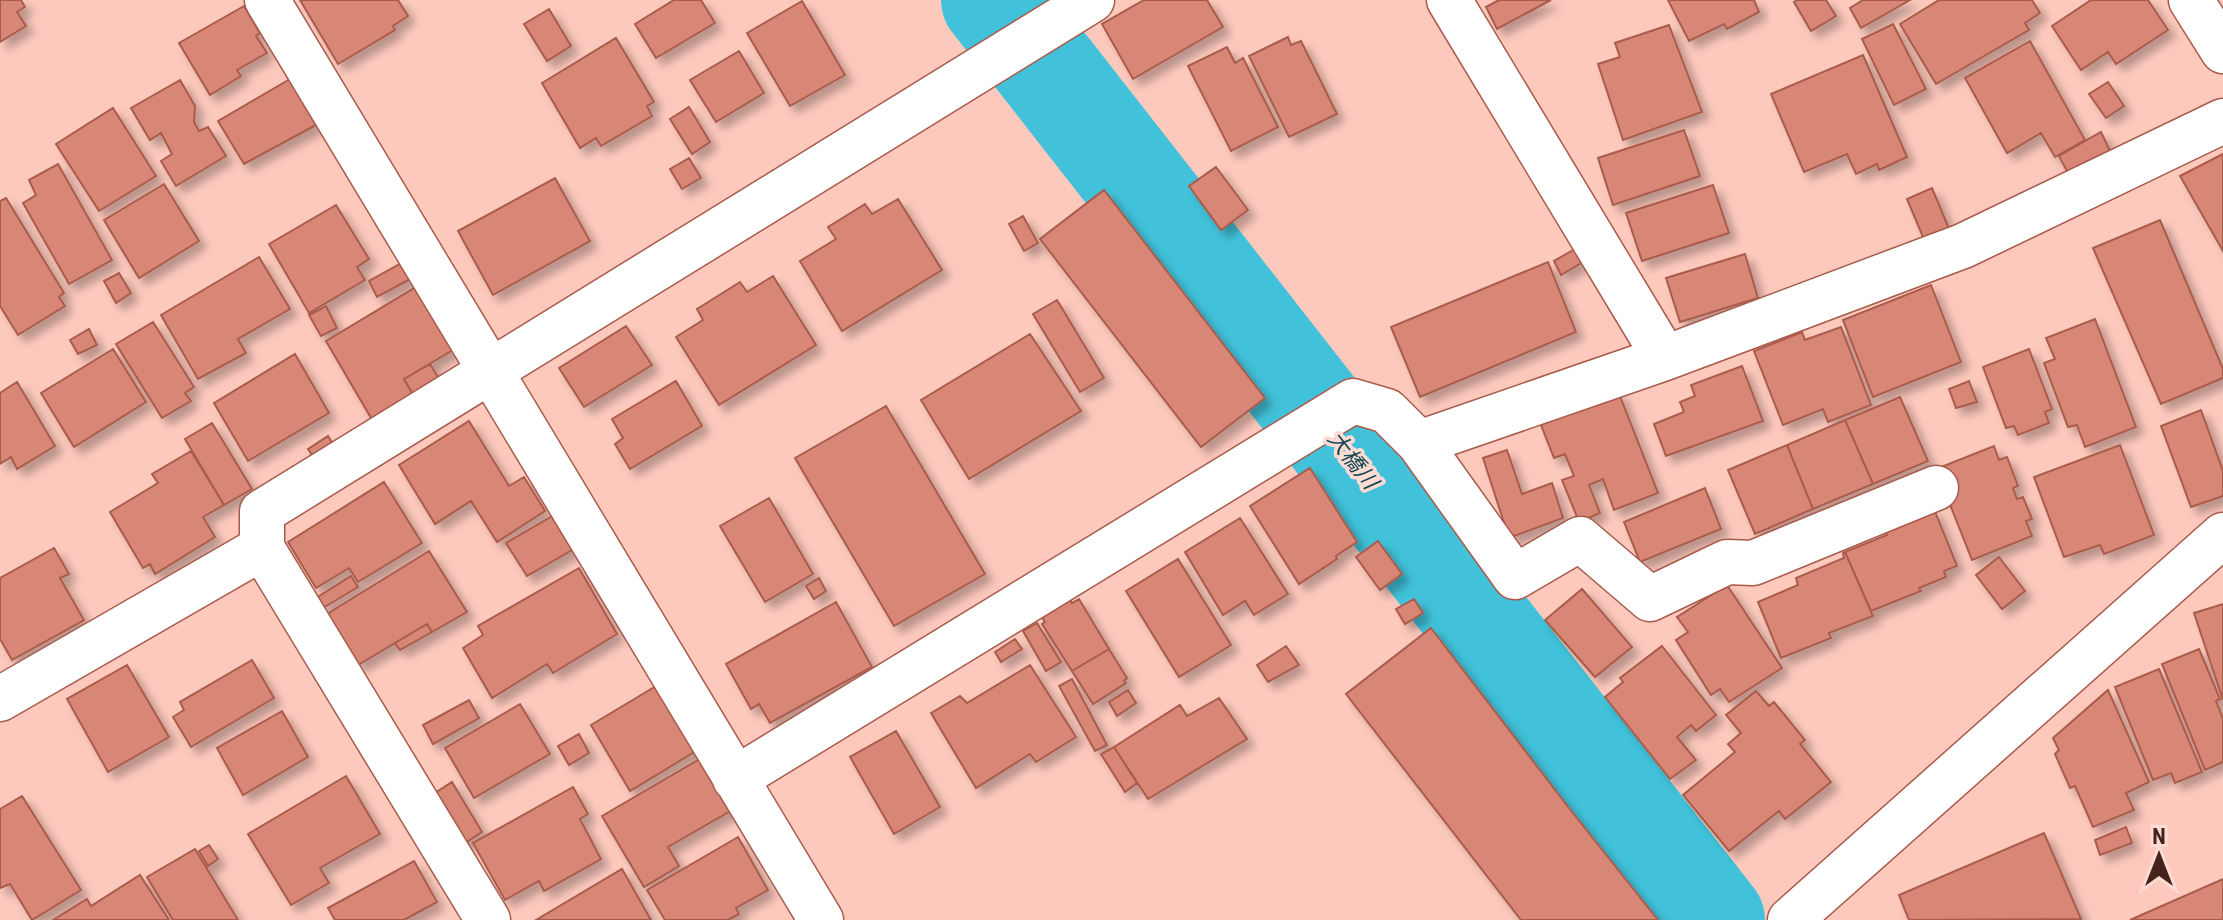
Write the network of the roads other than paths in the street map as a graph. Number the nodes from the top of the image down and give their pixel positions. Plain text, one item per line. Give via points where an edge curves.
1 (267, 0) edge
2 (1449, 0) edge
3 (2191, 0) edge
4 (1073, 5) edge
5 (2223, 51) edge
6 (2223, 121) edge
7 (1665, 358) junction
8 (491, 370) junction
9 (1419, 443) junction
10 (1936, 488) dead end
11 (2223, 535) edge
12 (262, 548) junction
13 (0, 699) edge
14 (735, 779) junction
15 (488, 920) edge
16 (821, 920) edge
17 (1790, 920) edge

1 - 8 street
2 - 7 street
3 - 5 street
4 - 8 street
6 - 7 street via 1963,246
7 - 9 street
8 - 12 street via 262,512
8 - 14 street
9 - 10 street via 1515,577 1580,539 1650,599 1727,562 1753,563
9 - 14 street via 1387,411 1353,401
11 - 17 street
12 - 13 street
12 - 15 street
14 - 16 street

